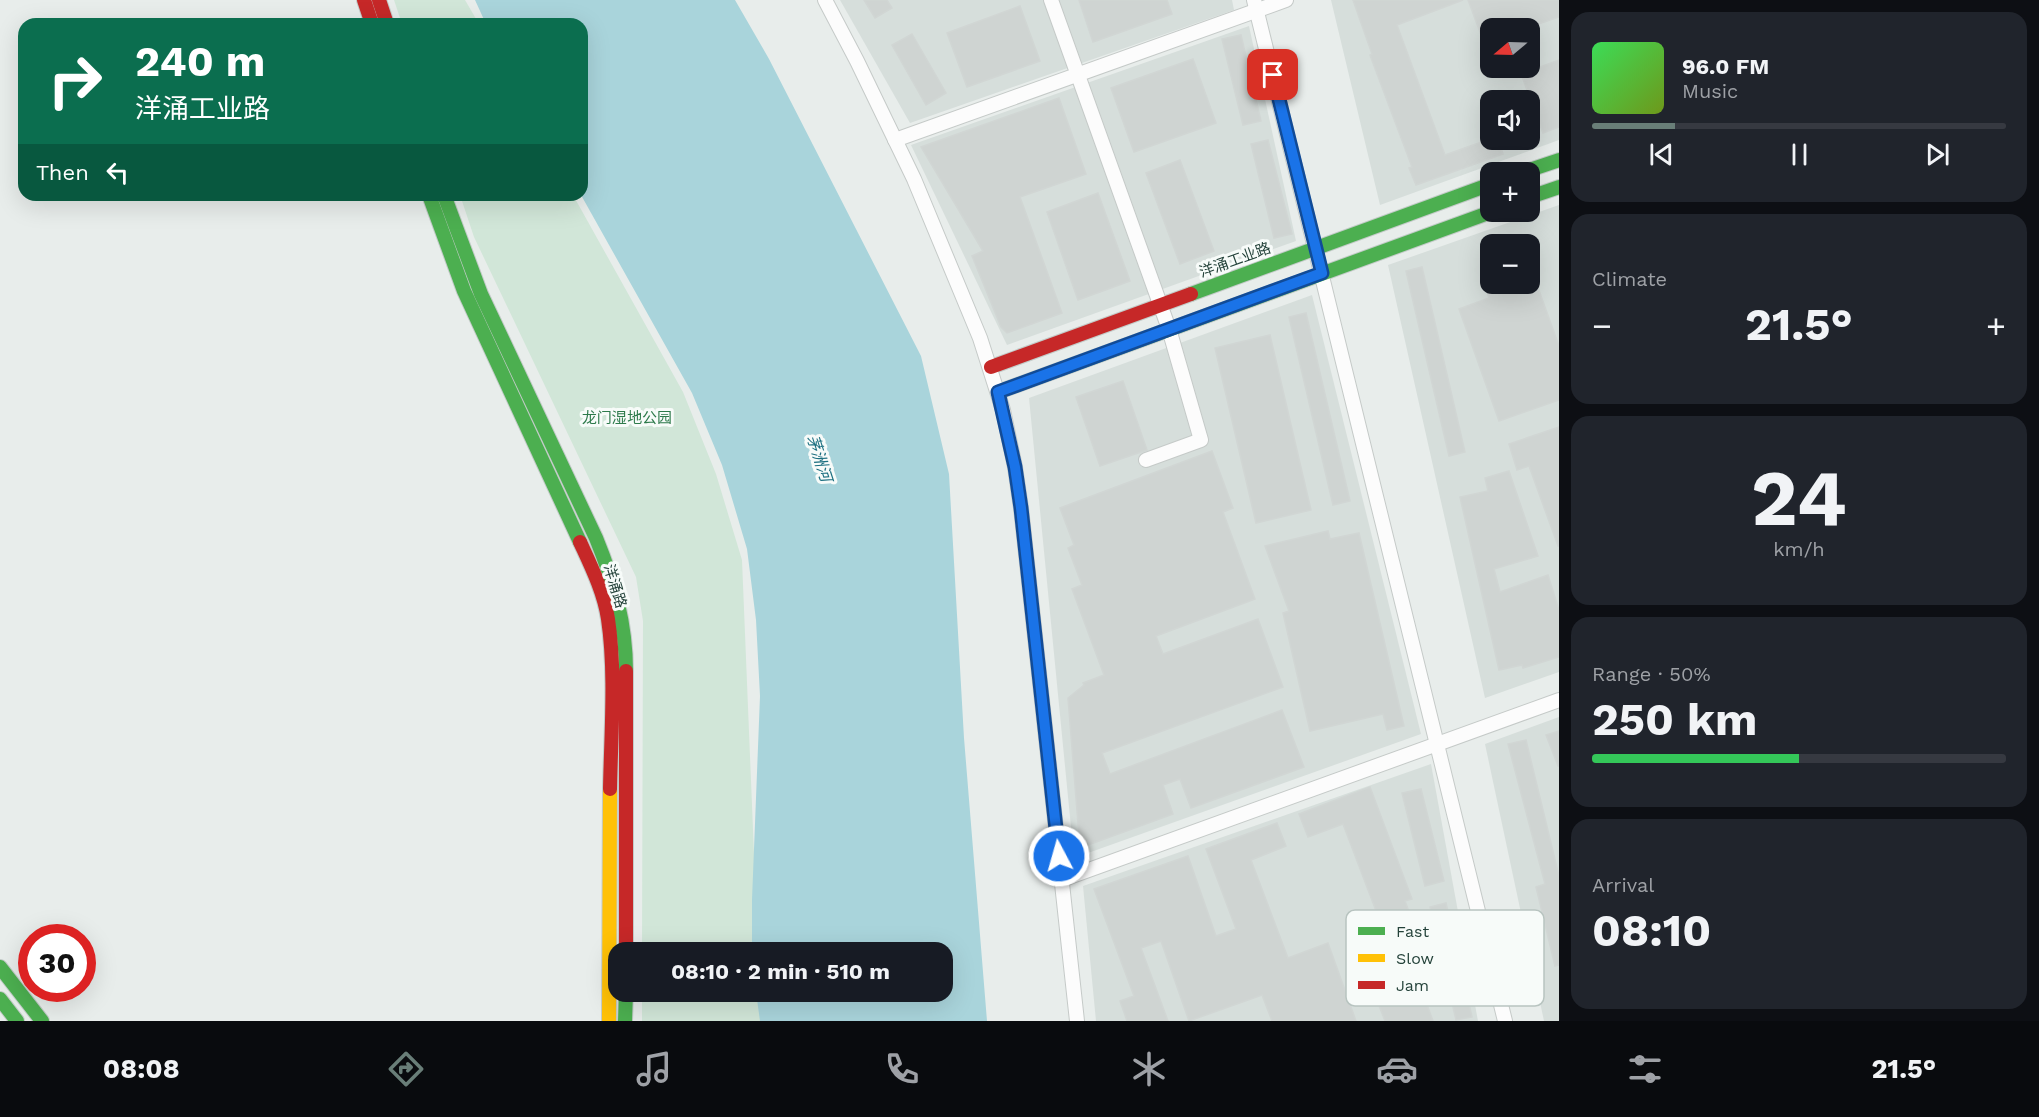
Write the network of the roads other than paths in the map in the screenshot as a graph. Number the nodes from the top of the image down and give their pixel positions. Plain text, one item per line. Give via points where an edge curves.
1 (364, 0) edge
2 (379, 0) edge
3 (825, 0) edge
4 (1051, 0) edge
5 (1286, 0) edge
6 (1256, 5) edge
7 (370, 18) edge
8 (385, 18) edge
9 (1078, 75) junction
10 (895, 140) junction
11 (1559, 160) edge
12 (1540, 167) edge
13 (1559, 187) edge
14 (1480, 188) edge
15 (1540, 194) edge
16 (431, 201) edge
17 (446, 201) edge
18 (1480, 216) edge
19 (1316, 248) junction
20 (1322, 273) junction
21 (1161, 305) junction
22 (1170, 329) junction
23 (990, 367) junction
24 (998, 392) junction
25 (1146, 460) dead end
26 (1559, 700) edge
27 (1437, 743) junction
28 (1061, 880) junction
29 (1478, 910) edge
30 (626, 942) edge
31 (0, 967) edge
32 (0, 999) edge
33 (626, 1002) edge
34 (1501, 1006) edge
35 (17, 1021) edge
36 (42, 1021) edge
37 (609, 1021) edge
38 (626, 1021) edge
39 (1077, 1021) edge
40 (1505, 1021) edge

1 - 7 street
2 - 8 street
3 - 10 street
4 - 9 street
5 - 6 street
6 - 9 street
6 - 19 street
9 - 10 street
9 - 21 street
10 - 23 street via 948,257
11 - 12 street
13 - 15 street
14 - 19 street, 洋涌工业路
16 - 37 street, 洋涌路 via 464,291 588,556 608,617
17 - 30 street, 洋涌路 via 481,294 596,538 623,616
18 - 20 street
19 - 20 street
19 - 21 street, 洋涌工业路
20 - 22 street
20 - 27 street
21 - 22 street
21 - 23 street, 洋涌工业路
22 - 24 street
22 - 25 street via 1201,440
23 - 24 street
24 - 28 street via 1021,508
26 - 27 street
27 - 28 street
27 - 29 street
28 - 39 street
31 - 36 street
32 - 35 street
33 - 38 street
34 - 40 street

